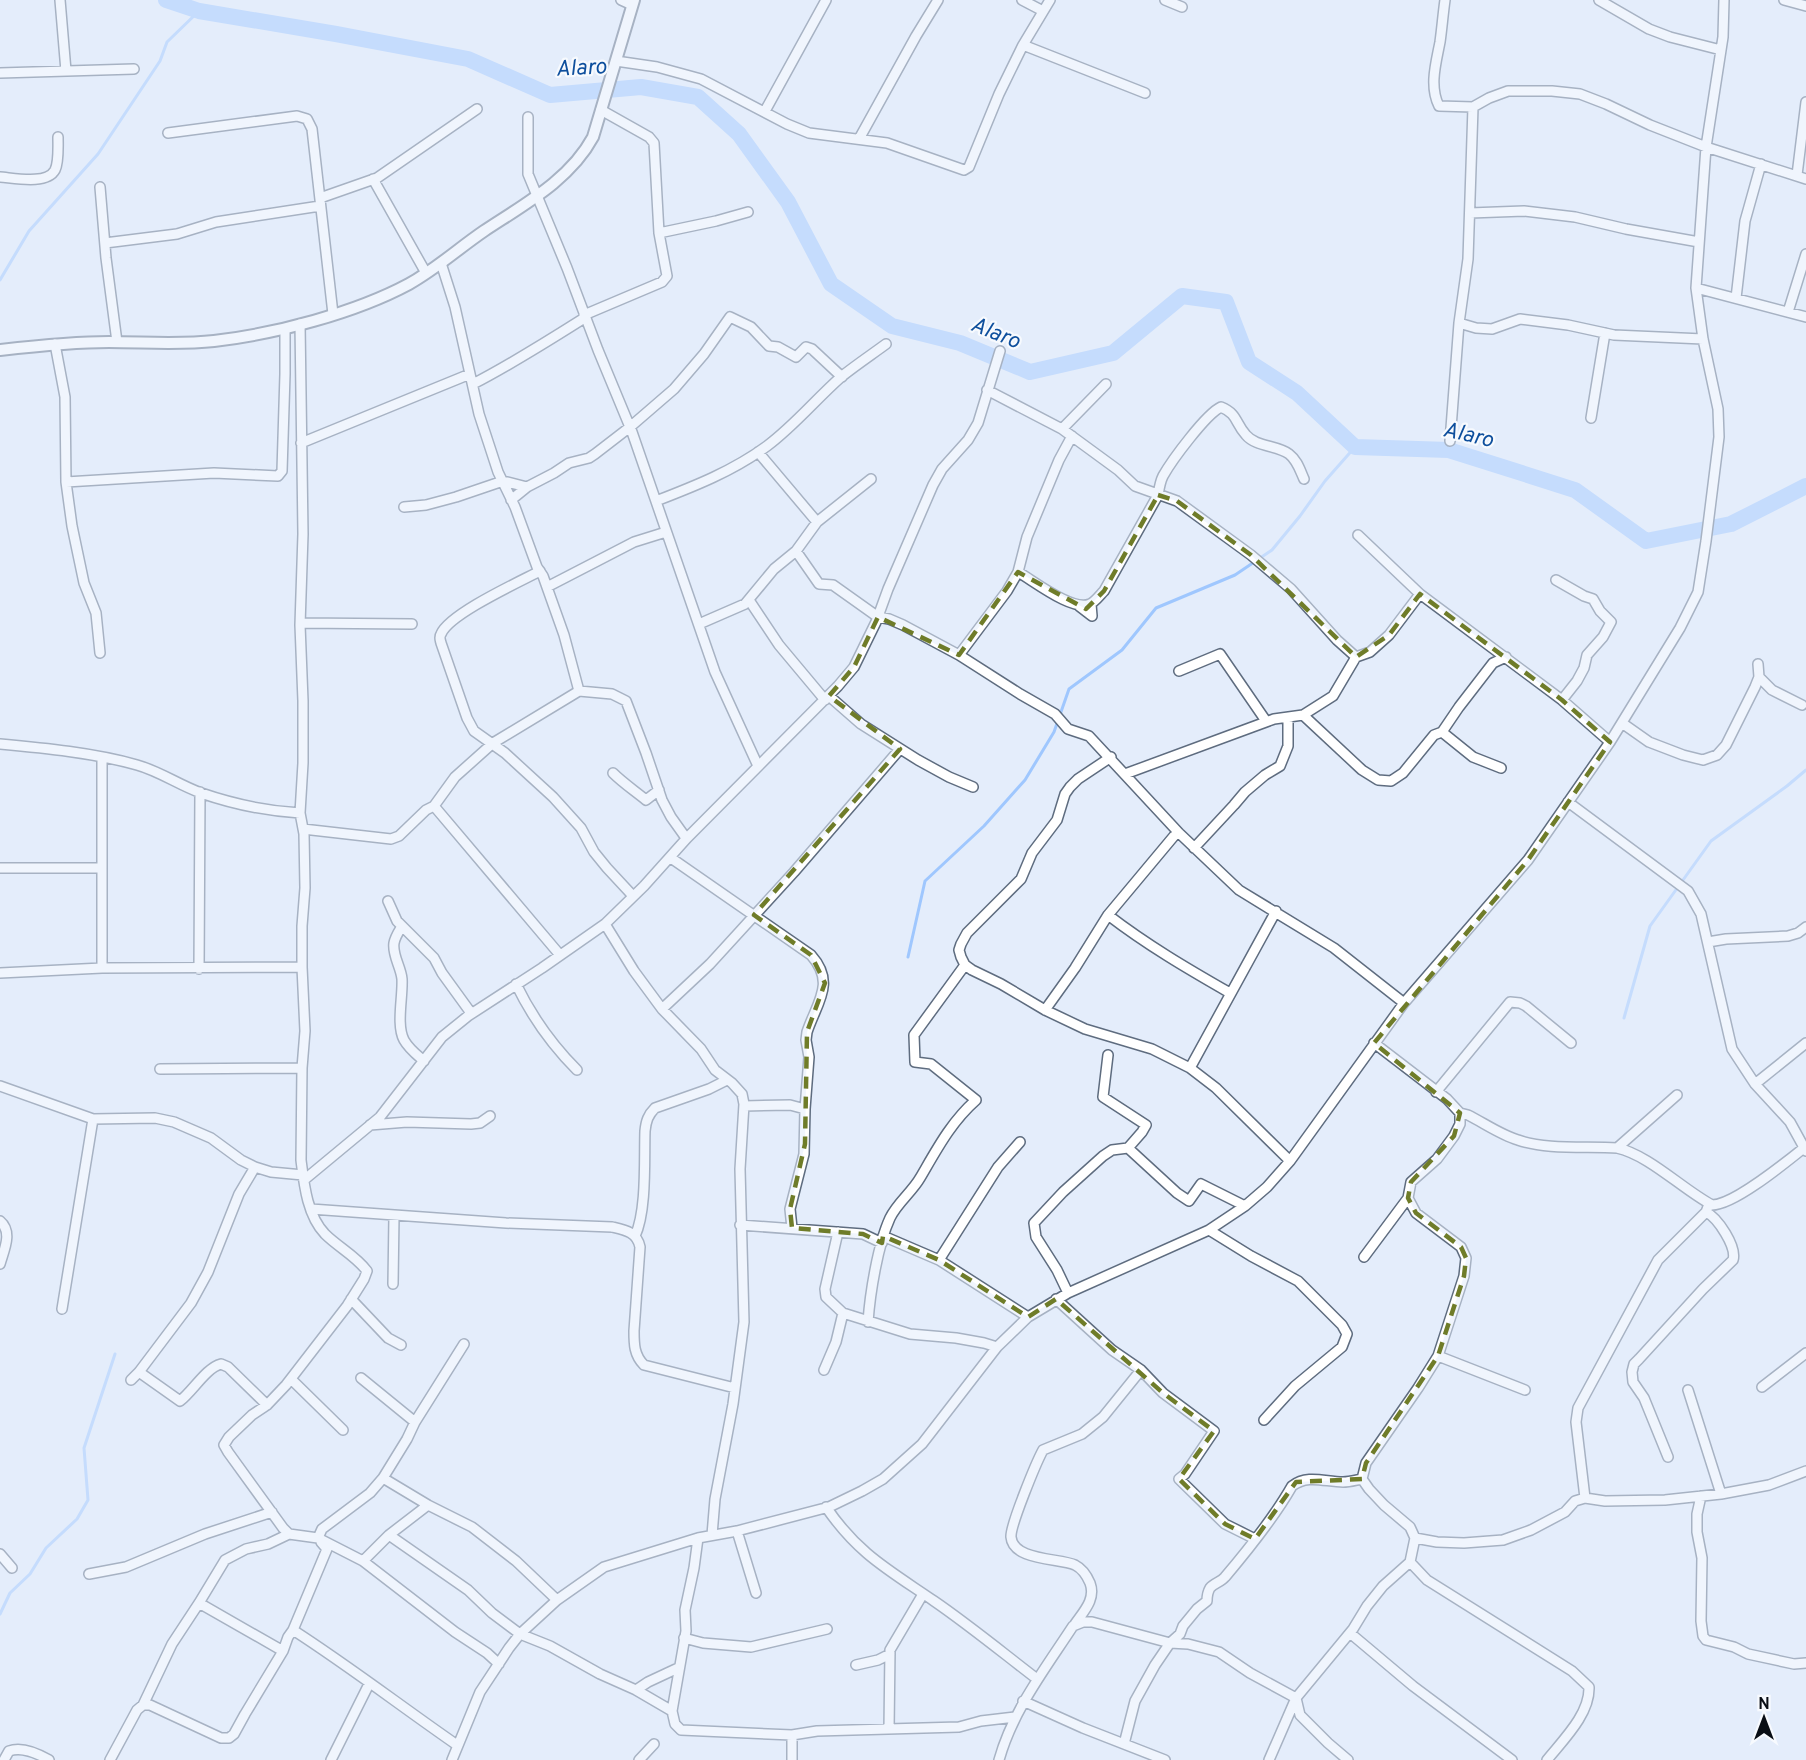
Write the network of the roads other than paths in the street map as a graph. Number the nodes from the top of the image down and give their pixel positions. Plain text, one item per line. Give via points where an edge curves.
1 (60, 0) edge
2 (826, 0) edge
3 (938, 0) edge
4 (1022, 0) edge
5 (1050, 0) edge
6 (1165, 0) edge
7 (1445, 0) edge
8 (1599, 0) edge
9 (1724, 0) edge
10 (1784, 0) edge
11 (629, 2) edge
12 (1806, 6) edge
13 (1182, 7) dead end
14 (1043, 11) junction
15 (1023, 45) junction
16 (1721, 50) junction
17 (616, 61) junction
18 (134, 69) dead end
19 (66, 71) junction
20 (0, 73) edge
21 (1145, 93) dead end
22 (1806, 102) edge
23 (1473, 107) junction
24 (477, 110) dead end
25 (601, 110) junction
26 (765, 111) junction
27 (528, 117) dead end
28 (168, 133) dead end
29 (58, 137) dead end
30 (860, 139) junction
31 (1706, 147) junction
32 (1761, 164) junction
33 (0, 177) edge
34 (1801, 177) edge
35 (373, 179) junction
36 (100, 187) dead end
37 (537, 197) junction
38 (320, 202) junction
39 (748, 212) dead end
40 (1470, 213) junction
41 (659, 233) junction
42 (1699, 242) junction
43 (105, 243) junction
44 (1806, 254) edge
45 (441, 263) junction
46 (426, 273) junction
47 (1696, 288) junction
48 (1736, 298) junction
49 (1788, 312) junction
50 (333, 314) junction
51 (585, 316) junction
52 (1806, 317) edge
53 (1459, 323) junction
54 (300, 324) junction
55 (285, 329) junction
56 (1605, 333) junction
57 (1703, 339) junction
58 (117, 342) junction
59 (55, 344) junction
60 (886, 344) dead end
61 (0, 350) edge
62 (1000, 351) dead end
63 (470, 374) junction
64 (842, 377) junction
65 (472, 384) junction
66 (1106, 384) dead end
67 (987, 390) junction
68 (1591, 418) dead end
69 (630, 427) junction
70 (1062, 429) junction
71 (1072, 436) junction
72 (1450, 441) dead end
73 (301, 443) junction
74 (758, 452) junction
75 (871, 479) dead end
76 (1304, 479) dead end
77 (503, 481) junction
78 (66, 482) junction
79 (526, 487) junction
80 (1158, 495) junction
81 (511, 500) junction
82 (656, 501) junction
83 (404, 507) dead end
84 (818, 522) junction
85 (666, 532) junction
86 (1358, 535) dead end
87 (796, 551) junction
88 (540, 571) junction
89 (1018, 572) junction
90 (1556, 580) dead end
91 (547, 587) junction
92 (1420, 594) junction
93 (749, 600) junction
94 (878, 617) junction
95 (300, 623) junction
96 (412, 624) dead end
97 (699, 624) junction
98 (100, 653) dead end
99 (959, 655) junction
100 (1356, 657) junction
101 (1506, 657) junction
102 (1758, 664) dead end
103 (1179, 671) dead end
104 (1759, 677) junction
105 (579, 691) junction
106 (827, 698) junction
107 (1562, 700) junction
108 (1802, 705) dead end
109 (1303, 715) junction
110 (1288, 717) junction
111 (1266, 721) junction
112 (1622, 723) junction
113 (1442, 732) junction
114 (1610, 742) junction
115 (493, 743) junction
116 (0, 744) edge
117 (900, 748) junction
118 (1110, 757) junction
119 (102, 758) junction
120 (758, 766) junction
121 (1501, 768) dead end
122 (613, 773) dead end
123 (1125, 774) junction
124 (973, 787) dead end
125 (659, 790) junction
126 (200, 792) junction
127 (1568, 802) junction
128 (434, 806) junction
129 (300, 813) junction
130 (303, 829) junction
131 (1179, 833) junction
132 (686, 838) junction
133 (1194, 848) junction
134 (670, 858) junction
135 (0, 868) edge
136 (102, 868) junction
137 (633, 896) junction
138 (388, 901) dead end
139 (1276, 911) junction
140 (754, 915) junction
141 (1108, 915) junction
142 (605, 924) junction
143 (402, 926) junction
144 (1806, 927) edge
145 (1708, 942) junction
146 (560, 955) junction
147 (965, 965) junction
148 (302, 967) junction
149 (102, 968) junction
150 (199, 969) junction
151 (0, 973) edge
152 (516, 984) junction
153 (1230, 993) junction
154 (1404, 1003) junction
155 (662, 1009) junction
156 (1045, 1010) junction
157 (471, 1013) junction
158 (1374, 1043) junction
159 (1571, 1043) dead end
160 (1806, 1043) edge
161 (1108, 1055) dead end
162 (424, 1060) junction
163 (302, 1068) junction
164 (1190, 1068) junction
165 (160, 1069) dead end
166 (578, 1070) dead end
167 (727, 1080) junction
168 (1755, 1083) junction
169 (0, 1086) edge
170 (1436, 1092) junction
171 (1677, 1095) dead end
172 (744, 1107) junction
173 (805, 1109) junction
174 (1460, 1113) junction
175 (490, 1116) dead end
176 (93, 1119) junction
177 (370, 1125) junction
178 (1020, 1142) dead end
179 (1128, 1148) junction
180 (1617, 1148) junction
181 (1805, 1149) edge
182 (1290, 1161) junction
183 (255, 1167) junction
184 (303, 1177) junction
185 (1408, 1198) junction
186 (1245, 1206) junction
187 (1707, 1208) junction
188 (311, 1209) junction
189 (394, 1216) junction
190 (0, 1221) edge
191 (740, 1225) junction
192 (792, 1228) junction
193 (1209, 1230) junction
194 (838, 1232) junction
195 (635, 1236) junction
196 (883, 1239) junction
197 (1364, 1257) dead end
198 (939, 1260) junction
199 (0, 1264) edge
200 (393, 1284) dead end
201 (1068, 1293) junction
202 (351, 1299) junction
203 (1056, 1299) junction
204 (62, 1309) dead end
205 (843, 1313) junction
206 (1028, 1317) junction
207 (868, 1322) junction
208 (464, 1344) dead end
209 (401, 1345) dead end
210 (996, 1347) junction
211 (1806, 1353) edge
212 (1438, 1356) junction
213 (824, 1370) dead end
214 (1141, 1370) junction
215 (139, 1372) junction
216 (361, 1378) dead end
217 (291, 1379) junction
218 (131, 1380) dead end
219 (1762, 1387) dead end
220 (735, 1388) junction
221 (1525, 1390) dead end
222 (1688, 1390) dead end
223 (267, 1406) junction
224 (1264, 1420) dead end
225 (415, 1422) junction
226 (344, 1430) dead end
227 (1668, 1457) dead end
228 (1806, 1471) edge
229 (383, 1478) junction
230 (1362, 1479) junction
231 (1721, 1494) junction
232 (1701, 1496) junction
233 (1585, 1498) junction
234 (428, 1505) junction
235 (826, 1507) junction
236 (272, 1512) junction
237 (737, 1531) junction
238 (289, 1534) junction
239 (390, 1535) junction
240 (712, 1535) junction
241 (318, 1538) junction
242 (698, 1538) junction
243 (1415, 1538) junction
244 (1255, 1539) junction
245 (0, 1554) edge
246 (363, 1561) junction
247 (1410, 1563) junction
248 (12, 1568) dead end
249 (89, 1574) dead end
250 (756, 1593) dead end
251 (922, 1594) junction
252 (557, 1600) junction
253 (199, 1603) junction
254 (1086, 1609) junction
255 (1092, 1622) junction
256 (1073, 1626) junction
257 (827, 1629) dead end
258 (293, 1630) junction
259 (1350, 1633) junction
260 (520, 1634) junction
261 (684, 1638) junction
262 (1170, 1643) junction
263 (283, 1651) junction
264 (890, 1654) junction
265 (1806, 1663) edge
266 (499, 1664) junction
267 (856, 1665) dead end
268 (678, 1668) junction
269 (1037, 1679) junction
270 (369, 1684) junction
271 (636, 1690) junction
272 (1296, 1698) junction
273 (1023, 1701) junction
274 (143, 1705) junction
275 (672, 1711) junction
276 (1015, 1717) junction
277 (889, 1729) junction
278 (792, 1735) junction
279 (654, 1744) dead end
280 (1124, 1744) junction
281 (457, 1745) junction
282 (4, 1760) edge
283 (49, 1760) edge
284 (110, 1760) edge
285 (331, 1760) edge
286 (452, 1760) edge
287 (639, 1760) edge
288 (792, 1760) edge
289 (999, 1760) edge
290 (1166, 1760) edge
291 (1269, 1760) edge
292 (1348, 1760) edge
293 (1512, 1760) edge
294 (1547, 1760) edge

1 - 19 street
2 - 26 street
3 - 30 street
4 - 14 street
5 - 14 street
6 - 13 street
7 - 23 street via 1435,66 1435,98 1439,106
8 - 16 street via 1670,38
9 - 16 street
10 - 12 street
11 - 17 street
14 - 15 street
15 - 21 street
15 - 30 street via 968,170 887,143
16 - 31 street
17 - 25 street
17 - 26 street via 701,79
18 - 19 street
19 - 20 street
22 - 34 street
23 - 31 street via 1508,91 1580,94
23 - 40 street
24 - 35 street
25 - 37 street via 588,146
25 - 41 street via 654,143
26 - 30 street via 809,133
27 - 37 street via 526,164
28 - 38 street via 304,117 312,129
29 - 33 street via 52,174 34,180
31 - 32 street
31 - 42 street
32 - 34 street
32 - 48 street via 1744,221
35 - 38 street
35 - 46 street
36 - 43 street
37 - 45 street
37 - 51 street
38 - 43 street via 216,222 177,234
38 - 50 street
39 - 41 street
40 - 42 street via 1524,211 1575,217
40 - 53 street
41 - 51 street via 667,269 662,282
42 - 47 street
43 - 58 street
44 - 49 street
45 - 46 street
45 - 63 street
46 - 50 street via 409,284
47 - 48 street
47 - 57 street
48 - 49 street
49 - 52 street
50 - 54 street
51 - 65 street
51 - 69 street
53 - 56 street via 1492,329 1520,318
53 - 72 street
54 - 55 street
54 - 73 street
55 - 58 street via 214,341
55 - 78 street via 282,471 278,476 214,473
56 - 57 street
56 - 68 street
57 - 112 street via 1719,409 1717,463 1698,592
58 - 59 street
59 - 61 street
59 - 78 street via 65,397
60 - 64 street
62 - 67 street
63 - 65 street
63 - 73 street
64 - 69 street via 812,349 806,347 796,357 769,346 751,327 730,317 674,389
64 - 74 street
65 - 77 street
66 - 70 street
67 - 70 street
67 - 94 street via 978,423 933,485
69 - 79 street via 589,458 569,463
69 - 82 street
70 - 71 street
71 - 80 street via 1136,486
71 - 89 street via 1028,537
73 - 95 street
74 - 82 street via 701,484
74 - 84 street
75 - 84 street
76 - 80 street via 1288,454 1247,436 1230,411 1221,407 1177,456 1162,478
77 - 79 street
77 - 81 street
77 - 83 street via 426,505
78 - 98 street via 84,583 96,613
79 - 81 street
80 - 89 street via 1104,591 1091,604 1079,606 1068,602
80 - 100 street via 1177,501 1251,555 1291,589
81 - 88 street
82 - 85 street
84 - 87 street
85 - 91 street via 633,542
85 - 97 street
86 - 92 street
87 - 93 street via 774,569
87 - 94 street via 819,584 833,585
88 - 91 street
88 - 115 street via 462,612 440,636 471,726
89 - 99 street
90 - 107 street via 1593,599 1611,622
91 - 105 street
92 - 100 street via 1389,636 1370,652
92 - 101 street
93 - 97 street
93 - 106 street via 779,645
94 - 99 street via 903,625
94 - 106 street via 854,667
95 - 96 street
95 - 129 street
97 - 120 street via 715,672
99 - 118 street via 1055,714 1068,729 1089,736
100 - 109 street via 1332,696
101 - 107 street
101 - 113 street via 1493,663
102 - 104 street
103 - 111 street via 1220,654
104 - 108 street via 1772,690
104 - 112 street via 1726,745 1717,755 1702,760 1683,755 1649,742
105 - 115 street
105 - 125 street via 612,694 626,702
106 - 117 street
106 - 120 street
107 - 114 street
109 - 110 street
109 - 113 street via 1378,780 1391,781 1403,773 1434,735
110 - 111 street
110 - 133 street via 1288,746 1280,766 1245,792
111 - 123 street
112 - 114 street
113 - 121 street via 1473,758
114 - 127 street
115 - 128 street via 455,777
115 - 137 street via 560,805
116 - 119 street
117 - 124 street
117 - 140 street
118 - 123 street
118 - 147 street via 1078,779 1065,794 1057,820 1032,854 1021,879 968,933 959,950
119 - 126 street via 138,765
119 - 136 street
120 - 132 street
122 - 125 street via 646,800
123 - 131 street
125 - 132 street
126 - 129 street via 242,806
126 - 150 street
127 - 145 street via 1688,891 1701,914
127 - 154 street via 1528,860
128 - 130 street via 391,839
128 - 146 street
129 - 130 street
130 - 148 street
131 - 133 street
131 - 141 street
132 - 134 street
133 - 139 street via 1239,890
134 - 137 street
134 - 140 street
135 - 136 street
136 - 149 street
137 - 142 street
138 - 143 street
139 - 153 street
139 - 154 street via 1334,948
140 - 155 street via 711,964
140 - 173 street via 811,955 825,983 807,1032
141 - 153 street via 1174,962
141 - 156 street
142 - 146 street
142 - 155 street
143 - 157 street via 434,958
143 - 162 street via 393,945 402,980 400,1027 403,1039
144 - 145 street via 1788,936
145 - 168 street via 1732,1049
146 - 152 street
147 - 156 street
147 - 196 street via 914,1035 915,1062 931,1064 976,1100 950,1127 914,1188 890,1216
148 - 150 street
148 - 163 street
149 - 150 street
149 - 151 street
152 - 157 street
152 - 166 street via 539,1023
153 - 164 street
154 - 158 street
155 - 167 street
156 - 164 street via 1085,1029 1152,1049
157 - 162 street via 442,1037
158 - 170 street
158 - 182 street
159 - 170 street via 1526,1006 1510,1002
160 - 168 street
161 - 179 street via 1103,1097 1146,1125
162 - 177 street
163 - 165 street
163 - 184 street
164 - 182 street via 1216,1088
167 - 172 street via 742,1094
167 - 195 street via 650,1112
168 - 181 street via 1790,1122
169 - 176 street
170 - 174 street
171 - 180 street
172 - 173 street via 790,1105
172 - 191 street
173 - 192 street via 804,1154 790,1209
174 - 180 street via 1529,1143
174 - 185 street via 1454,1136 1437,1159 1411,1182
175 - 177 street via 471,1124
176 - 183 street via 155,1118 174,1122 211,1138
176 - 204 street
177 - 184 street
178 - 198 street via 998,1167
179 - 186 street via 1189,1201 1201,1184
179 - 201 street via 1103,1156 1034,1223 1036,1237
180 - 187 street via 1645,1161
181 - 187 street via 1730,1201
182 - 186 street
183 - 184 street
183 - 215 street via 191,1303
184 - 188 street
185 - 197 street
185 - 212 street via 1416,1213 1461,1247 1466,1258 1464,1276
186 - 193 street
187 - 227 street via 1731,1244 1733,1260 1634,1364 1632,1372
187 - 233 street via 1658,1260 1578,1408 1576,1422
188 - 189 street
188 - 202 street via 324,1233 367,1271
189 - 195 street via 612,1227
189 - 200 street
190 - 199 street via 7,1230
191 - 192 street
191 - 220 street via 744,1322
192 - 194 street
193 - 201 street
193 - 224 street via 1298,1281 1347,1334 1342,1347 1295,1386
194 - 196 street
194 - 205 street via 825,1289 826,1297
195 - 220 street via 640,1247 633,1331 639,1359 644,1365
196 - 198 street
196 - 207 street
198 - 206 street
201 - 203 street
202 - 209 street via 388,1338
202 - 217 street
203 - 206 street
203 - 214 street via 1112,1350
205 - 207 street
205 - 213 street
206 - 210 street
207 - 210 street via 910,1334
208 - 225 street
210 - 235 street via 922,1444 883,1479
211 - 219 street
212 - 221 street
212 - 230 street via 1366,1463
214 - 244 street via 1163,1394 1215,1431 1179,1479 1225,1524
214 - 254 street via 1103,1417 1082,1434 1043,1450 1011,1537 1022,1552 1082,1569 1092,1594
215 - 218 street
215 - 223 street via 180,1401 220,1364
216 - 225 street
217 - 223 street
217 - 226 street
220 - 240 street
222 - 231 street
223 - 236 street via 252,1415 224,1445
225 - 229 street
228 - 231 street via 1769,1485
229 - 234 street
229 - 241 street via 322,1530
230 - 243 street via 1410,1527
230 - 244 street via 1296,1482
231 - 232 street
232 - 233 street via 1665,1500
232 - 265 street via 1697,1523 1702,1558 1701,1621 1706,1640 1748,1654
233 - 243 street via 1531,1530 1503,1540 1464,1543
234 - 239 street
234 - 252 street via 472,1527
235 - 237 street
235 - 251 street via 856,1545
236 - 238 street
236 - 249 street via 205,1534 126,1567
237 - 240 street
237 - 250 street
238 - 241 street
238 - 253 street via 225,1560
239 - 246 street
239 - 260 street via 468,1590
240 - 242 street
241 - 246 street
241 - 258 street via 327,1549
242 - 252 street via 604,1567
242 - 261 street
243 - 247 street
244 - 262 street via 1224,1579 1212,1585 1208,1601
245 - 248 street
246 - 266 street
247 - 259 street via 1383,1586
247 - 294 street via 1426,1580 1572,1671 1589,1687 1578,1719
251 - 264 street
251 - 269 street
252 - 260 street
253 - 263 street
253 - 274 street via 172,1644
254 - 255 street
254 - 256 street
255 - 256 street
255 - 262 street
256 - 269 street
257 - 261 street via 751,1647
258 - 263 street
258 - 270 street
259 - 272 street
259 - 293 street
260 - 266 street
260 - 271 street
261 - 268 street
262 - 272 street via 1220,1652
262 - 280 street via 1135,1701
263 - 274 street via 229,1738
264 - 267 street
264 - 277 street
266 - 281 street via 480,1692
268 - 271 street
268 - 275 street
269 - 273 street
270 - 281 street
270 - 285 street
271 - 275 street
272 - 291 street
272 - 292 street via 1300,1715
273 - 276 street
273 - 280 street
274 - 284 street
275 - 278 street via 681,1730
276 - 277 street via 959,1727
276 - 289 street
277 - 278 street
278 - 288 street
279 - 287 street
280 - 290 street
281 - 286 street
282 - 283 street via 14,1749 36,1752

